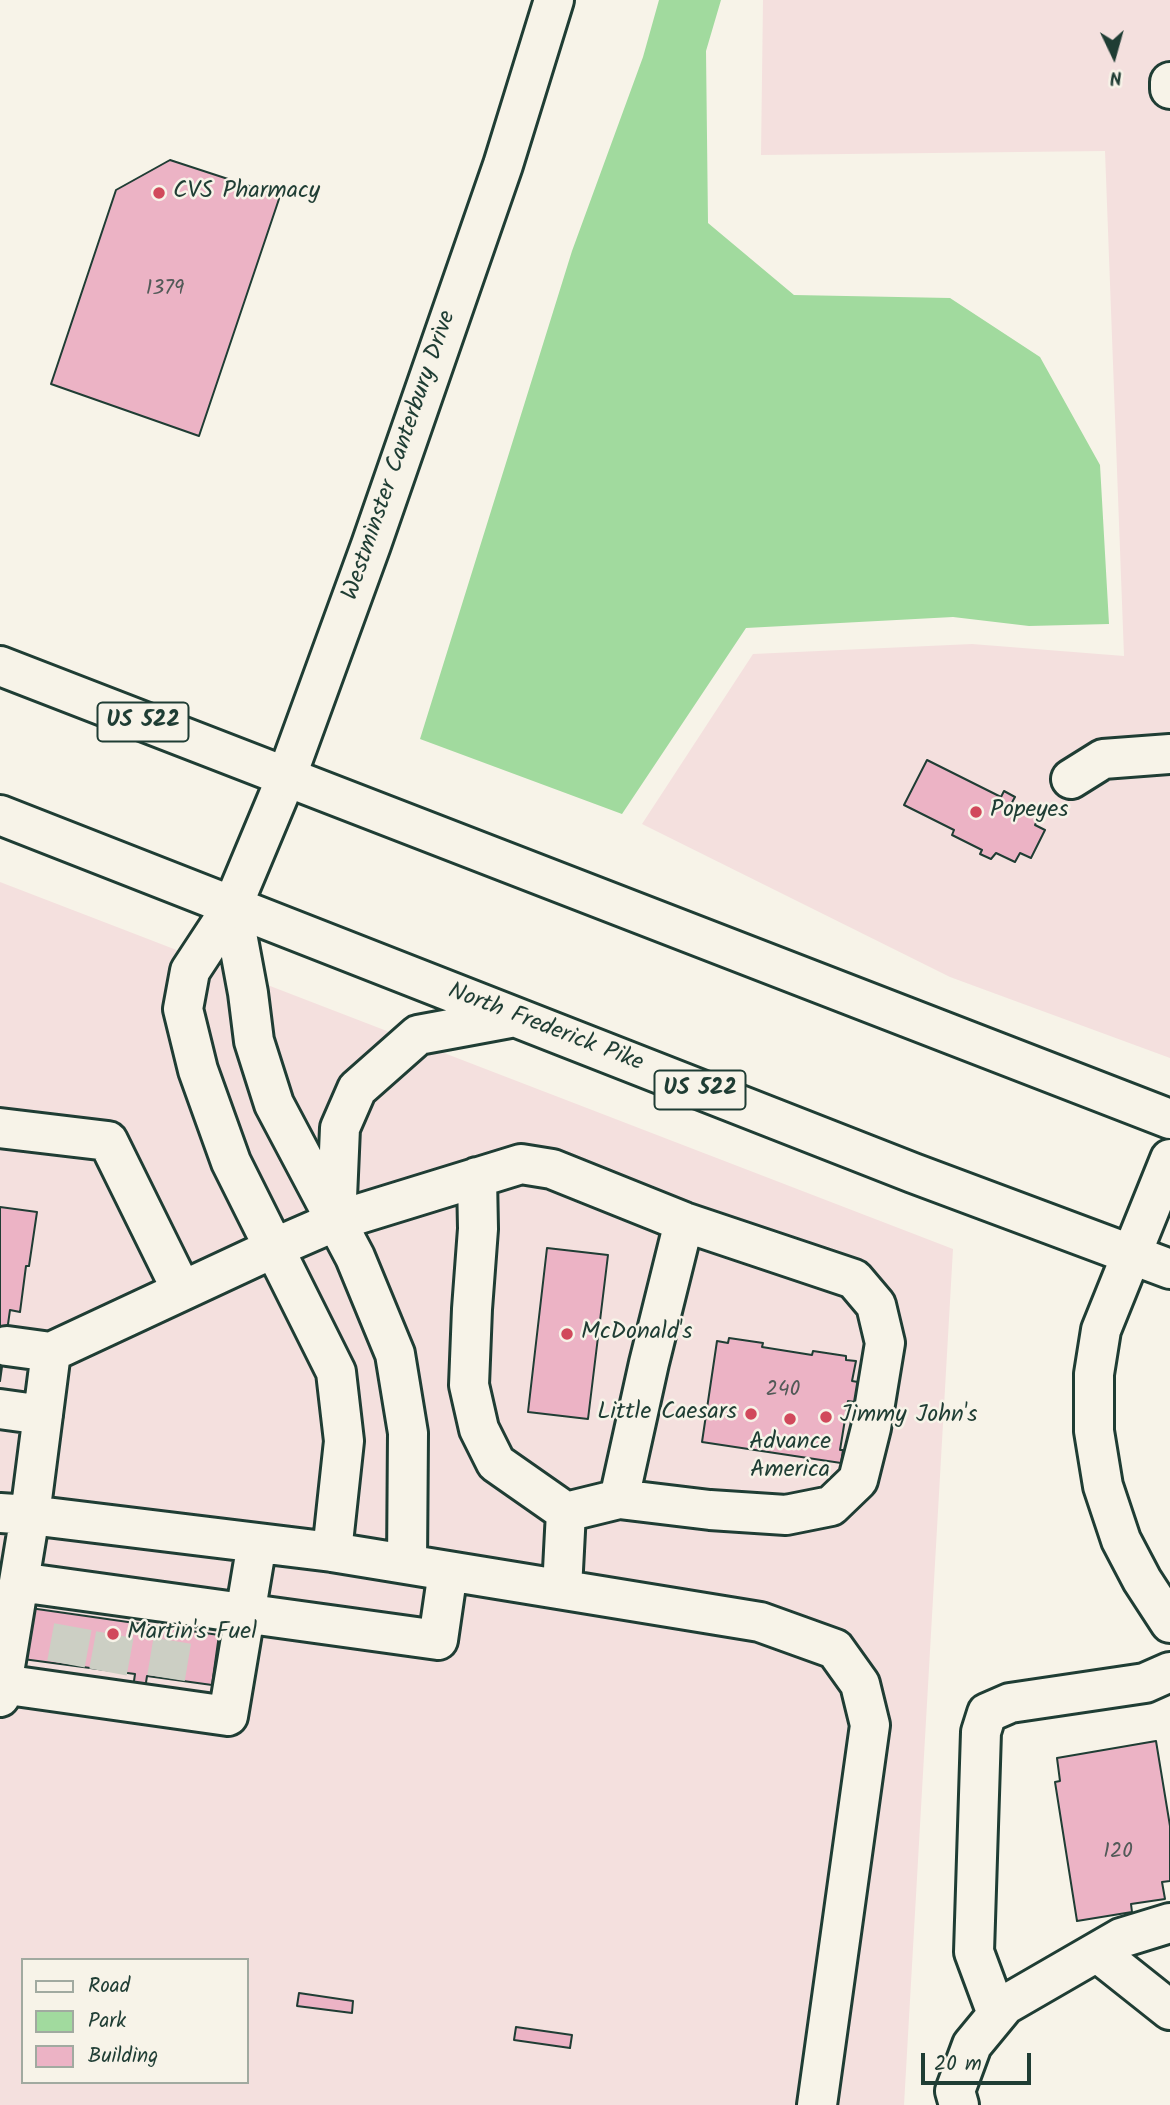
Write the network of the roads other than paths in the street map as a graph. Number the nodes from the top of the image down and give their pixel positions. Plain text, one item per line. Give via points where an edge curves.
1 (554, 0) edge
2 (1170, 82) edge
3 (1170, 89) edge
4 (0, 666) edge
5 (1170, 754) edge
6 (286, 778) junction
7 (1071, 779) dead end
8 (0, 815) edge
9 (232, 907) junction
10 (515, 1017) junction
11 (1170, 1119) edge
12 (0, 1128) edge
13 (1170, 1159) edge
14 (477, 1177) junction
15 (336, 1221) junction
16 (684, 1222) junction
17 (274, 1248) junction
18 (1131, 1255) junction
19 (1170, 1269) edge
20 (182, 1291) junction
21 (7, 1346) dead end
22 (51, 1352) junction
23 (0, 1409) edge
24 (43, 1415) junction
25 (620, 1499) junction
26 (566, 1512) junction
27 (15, 1514) edge
28 (257, 1543) junction
29 (332, 1552) junction
30 (407, 1564) junction
31 (448, 1571) junction
32 (19, 1582) junction
33 (562, 1589) junction
34 (245, 1614) junction
35 (1170, 1623) edge
36 (1170, 1672) edge
37 (1, 1690) edge
38 (1170, 1923) edge
39 (1097, 1952) junction
40 (1170, 2010) edge
41 (997, 2014) junction
42 (817, 2105) edge
43 (959, 2105) edge

1 - 6 main road, Westminster Canterbury Drive via 503,165
2 - 3 main road
4 - 6 main road, US 522
5 - 7 main road via 1103,759
6 - 9 main road, Westminster Canterbury Drive
6 - 11 main road, US 522
8 - 9 main road, North Frederick Pike / US 522
9 - 10 main road, North Frederick Pike / US 522
9 - 15 main road via 254,1041 274,1104
9 - 17 main road, Westminster Canterbury Drive via 190,971 183,1009 198,1070 231,1162
10 - 15 main road via 418,1035 357,1089 340,1128
10 - 18 main road, North Frederick Pike / US 522
12 - 20 main road via 108,1141
13 - 18 main road
14 - 15 main road
14 - 16 main road via 521,1164 552,1169
14 - 26 main road via 469,1385 479,1429 496,1463
15 - 17 main road
15 - 30 main road via 395,1354 408,1433
16 - 25 main road
16 - 25 main road via 854,1279 876,1305 885,1343 871,1428 858,1480 831,1506 786,1515
17 - 20 main road
17 - 29 main road, Westminster Canterbury Drive via 336,1372 344,1441
18 - 19 main road, North Frederick Pike / US 522
18 - 35 main road via 1101,1330 1094,1374 1094,1431 1103,1486 1121,1540
20 - 22 main road
21 - 22 main road
22 - 24 main road
23 - 24 main road
24 - 27 main road
25 - 26 main road
26 - 33 main road
27 - 28 main road
27 - 32 main road
28 - 29 main road
28 - 34 main road
29 - 30 main road
30 - 31 main road
31 - 33 main road
31 - 34 main road via 438,1640
32 - 34 main road via 76,1602 176,1618
32 - 37 main road
33 - 42 main road via 760,1622 835,1649 860,1684 870,1725
34 - 37 main road via 228,1716 165,1693 64,1678
36 - 41 main road via 1145,1684 1010,1703 987,1713 981,1732 974,1952
38 - 39 main road via 1121,1938
39 - 40 main road
39 - 41 main road
41 - 43 main road via 972,2045 955,2091

